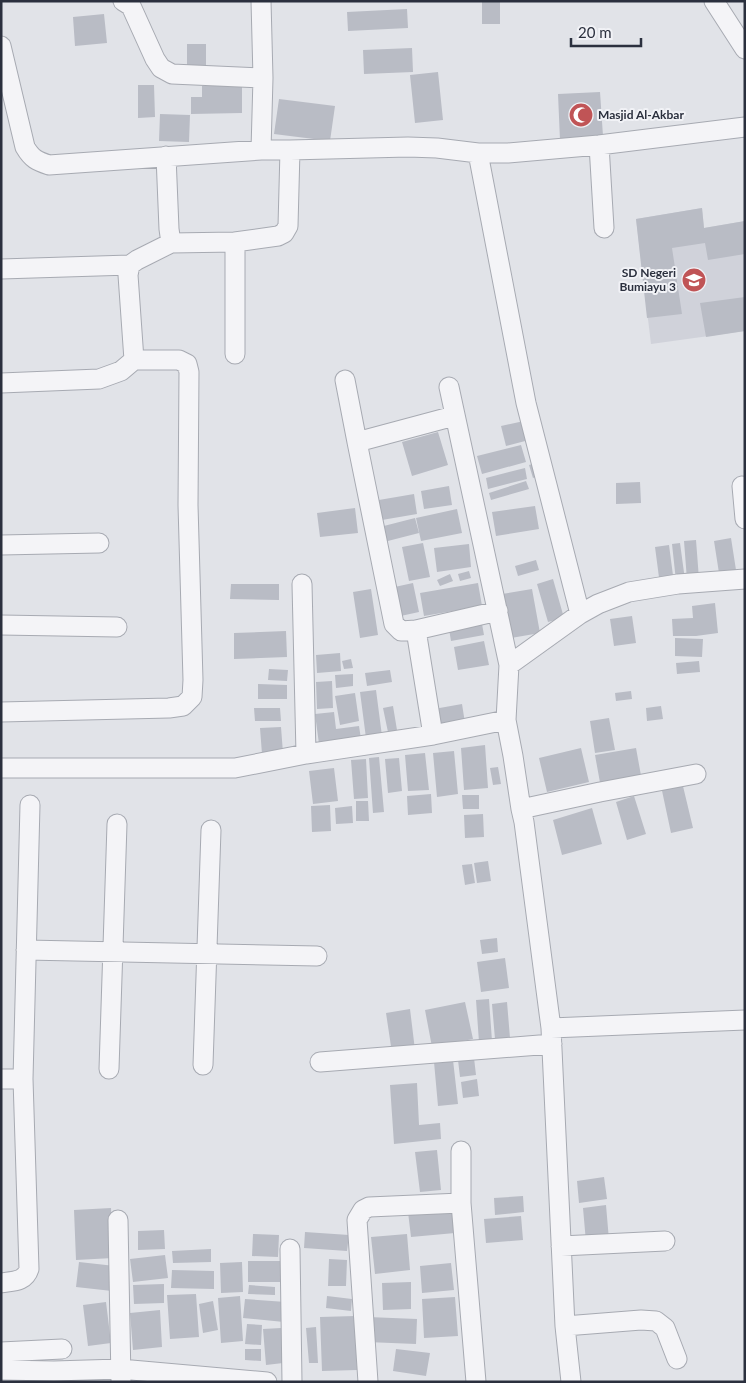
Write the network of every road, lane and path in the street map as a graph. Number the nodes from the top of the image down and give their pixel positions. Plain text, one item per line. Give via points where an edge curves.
1 (123, 1) edge
2 (261, 1) edge
3 (714, 1) edge
4 (1, 46) edge
5 (745, 49) edge
6 (263, 78) junction
7 (745, 127) edge
8 (599, 145) junction
9 (261, 150) junction
10 (290, 150) junction
11 (478, 153) junction
12 (166, 156) junction
13 (604, 228) dead end
14 (235, 242) junction
15 (171, 243) junction
16 (130, 265) junction
17 (1, 269) edge
18 (235, 354) dead end
19 (134, 360) junction
20 (345, 380) dead end
21 (1, 383) edge
22 (449, 387) dead end
23 (454, 416) junction
24 (356, 442) junction
25 (742, 486) dead end
26 (745, 519) edge
27 (98, 543) dead end
28 (1, 545) edge
29 (745, 579) edge
30 (302, 584) dead end
31 (498, 611) junction
32 (580, 614) junction
33 (1, 625) edge
34 (117, 627) dead end
35 (416, 630) junction
36 (509, 665) junction
37 (1, 712) edge
38 (506, 720) junction
39 (433, 735) junction
40 (306, 754) junction
41 (1, 768) edge
42 (696, 774) dead end
43 (30, 806) dead end
44 (520, 809) junction
45 (118, 824) dead end
46 (211, 830) dead end
47 (26, 950) junction
48 (113, 952) junction
49 (206, 954) junction
50 (317, 956) dead end
51 (745, 1020) edge
52 (551, 1036) junction
53 (320, 1062) dead end
54 (203, 1065) dead end
55 (109, 1069) dead end
56 (1, 1079) edge
57 (23, 1079) junction
58 (461, 1151) dead end
59 (461, 1204) junction
60 (118, 1220) dead end
61 (665, 1241) dead end
62 (561, 1246) junction
63 (290, 1249) dead end
64 (1, 1284) edge
65 (566, 1326) junction
66 (62, 1349) dead end
67 (1, 1352) edge
68 (677, 1359) dead end
69 (1, 1370) edge
70 (120, 1375) edge
71 (54, 1377) edge
72 (199, 1378) edge
73 (267, 1382) edge
74 (292, 1382) edge
75 (368, 1382) edge
76 (476, 1382) edge
77 (571, 1382) edge

1 - 6 street via 131,6 155,59 172,74
2 - 6 street
3 - 5 street
4 - 12 street via 25,147 37,161 50,165
6 - 9 street
7 - 8 street
8 - 11 street
8 - 13 street
9 - 10 street
9 - 12 street
10 - 11 street via 408,147
10 - 14 street via 288,226 284,233
11 - 32 street via 526,402
12 - 15 street
14 - 15 street
14 - 18 street
15 - 16 street
16 - 17 street
16 - 19 street
19 - 21 street via 121,371 99,379
19 - 37 street via 179,360 187,364 189,372 192,697 183,706 169,708
20 - 24 street
22 - 23 street
23 - 24 street
23 - 31 street
24 - 35 street via 394,624 401,631
25 - 26 street
27 - 28 street
29 - 32 street via 629,592
30 - 40 street
31 - 35 street
31 - 36 street
32 - 36 street
33 - 34 street
35 - 39 street
36 - 38 street
38 - 39 street
38 - 44 street
39 - 40 street
40 - 41 street via 235,768
42 - 44 street
43 - 47 street
44 - 52 street
45 - 48 street
46 - 49 street
47 - 48 street
47 - 57 street
48 - 49 street
48 - 55 street
49 - 50 street
49 - 54 street
51 - 52 street
52 - 53 street
52 - 62 street
56 - 57 street
57 - 64 street via 29,1269 20,1280
58 - 59 street
59 - 75 street via 369,1207 357,1220
59 - 76 street
60 - 70 street
61 - 62 street
62 - 65 street
63 - 74 street
65 - 68 street via 656,1321 665,1328
65 - 77 street
66 - 67 street
69 - 71 street
70 - 71 street
70 - 72 street
72 - 73 street

